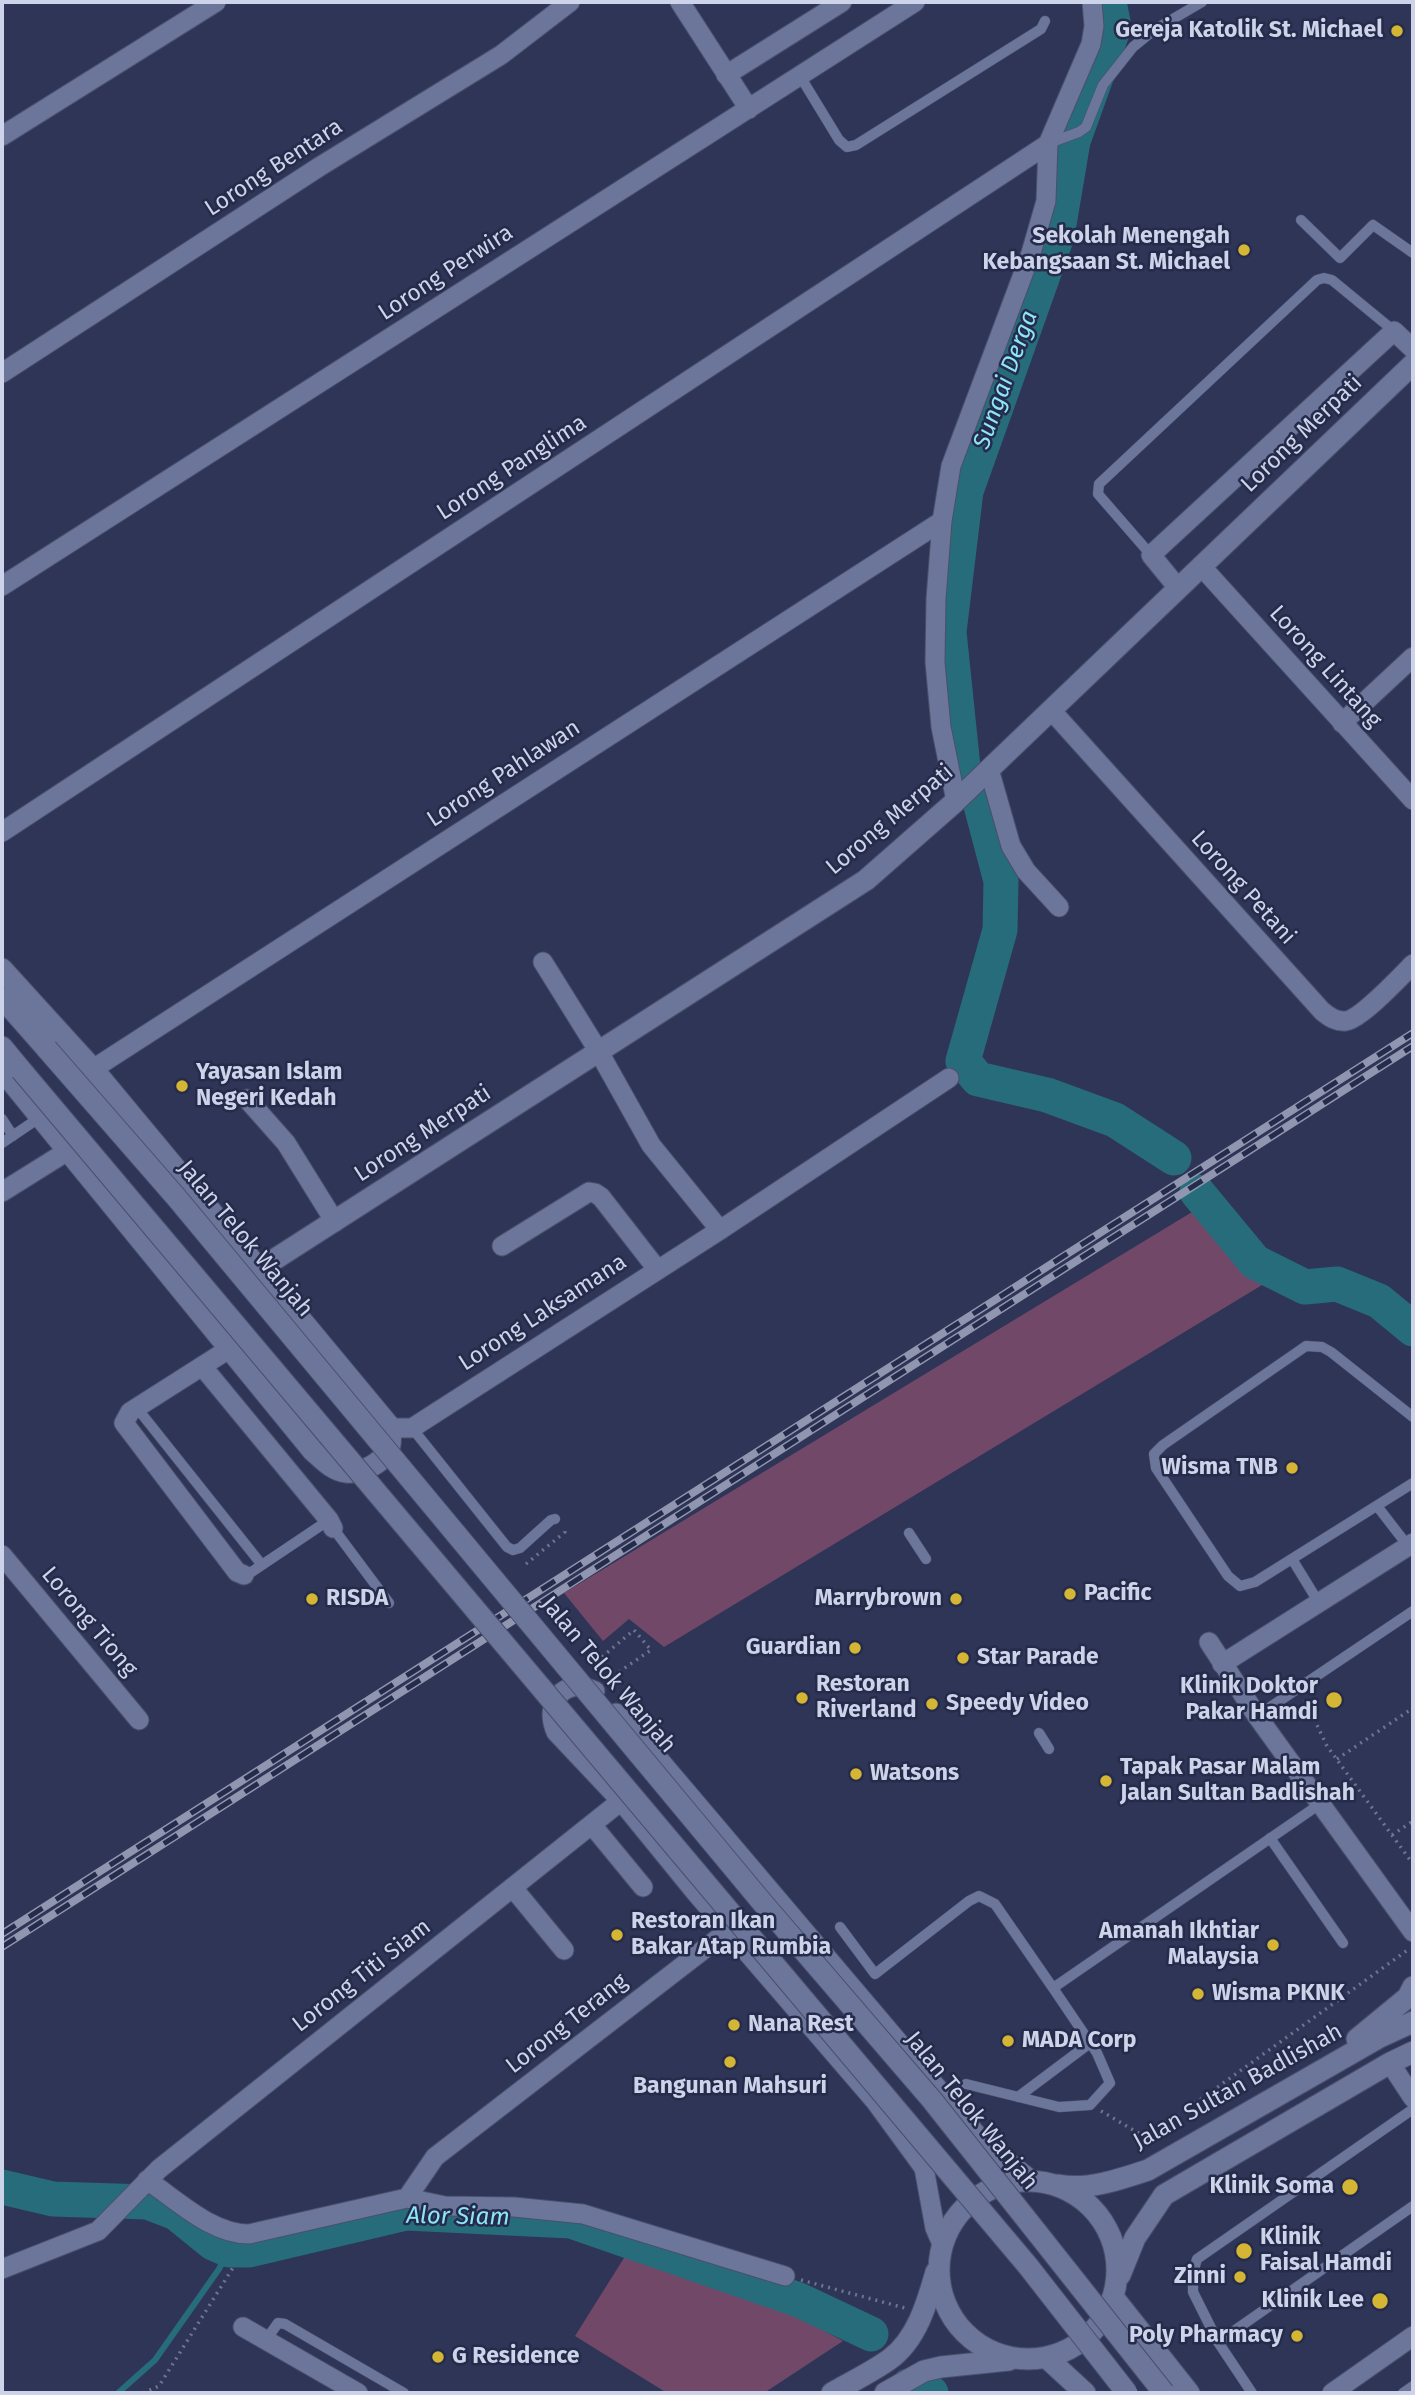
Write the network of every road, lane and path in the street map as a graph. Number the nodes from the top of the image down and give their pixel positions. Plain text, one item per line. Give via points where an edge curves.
1 (216, 2) edge
2 (570, 2) edge
3 (680, 2) edge
4 (842, 2) edge
5 (915, 2) edge
6 (1091, 2) edge
7 (1202, 2) edge
8 (1045, 21) dead end
9 (726, 75) junction
10 (800, 76) junction
11 (748, 109) junction
12 (2, 136) edge
13 (1055, 141) junction
14 (1301, 220) dead end
15 (1413, 253) edge
16 (1394, 331) junction
17 (1413, 349) edge
18 (1413, 364) edge
19 (2, 373) edge
20 (942, 521) junction
21 (1151, 555) junction
22 (1201, 566) junction
23 (2, 586) edge
24 (1178, 588) junction
25 (1413, 657) edge
26 (1051, 710) junction
27 (1342, 723) junction
28 (989, 769) junction
29 (956, 800) junction
30 (1413, 800) edge
31 (2, 832) edge
32 (1059, 907) dead end
33 (543, 962) dead end
34 (1413, 964) edge
35 (2, 969) edge
36 (2, 998) edge
37 (2, 1047) edge
38 (599, 1052) junction
39 (93, 1069) junction
40 (12, 1070) edge
41 (949, 1077) dead end
42 (247, 1099) dead end
43 (39, 1118) junction
44 (2, 1119) edge
45 (13, 1136) junction
46 (2, 1143) edge
47 (66, 1152) junction
48 (2, 1192) edge
49 (335, 1222) junction
50 (720, 1230) junction
51 (502, 1246) dead end
52 (657, 1269) junction
53 (258, 1270) junction
54 (229, 1349) junction
55 (202, 1366) junction
56 (137, 1408) junction
57 (1413, 1417) edge
58 (412, 1427) junction
59 (391, 1428) junction
60 (1413, 1483) edge
61 (1377, 1506) junction
62 (555, 1520) dead end
63 (331, 1524) junction
64 (565, 1532) dead end
65 (909, 1533) dead end
66 (1411, 1544) edge
67 (2, 1555) edge
68 (926, 1559) dead end
69 (1292, 1559) junction
70 (526, 1564) dead end
71 (262, 1565) junction
72 (244, 1575) joint
73 (389, 1602) dead end
74 (1319, 1603) junction
75 (1413, 1611) edge
76 (1209, 1642) dead end
77 (602, 1657) dead end
78 (1222, 1664) junction
79 (1297, 1689) junction
80 (594, 1690) junction
81 (1413, 1708) edge
82 (1257, 1716) junction
83 (139, 1720) dead end
84 (1039, 1733) dead end
85 (1049, 1748) dead end
86 (1337, 1759) junction
87 (621, 1801) junction
88 (1320, 1804) junction
89 (1413, 1821) edge
90 (592, 1825) junction
91 (1392, 1835) junction
92 (1270, 1838) junction
93 (1413, 1863) edge
94 (643, 1887) dead end
95 (513, 1888) junction
96 (840, 1927) dead end
97 (729, 1930) junction
98 (1413, 1932) edge
99 (1343, 1943) dead end
100 (1413, 1946) edge
101 (564, 1950) dead end
102 (1413, 1987) edge
103 (1053, 1988) junction
104 (1413, 2022) edge
105 (1090, 2043) junction
106 (1413, 2052) edge
107 (1390, 2063) junction
108 (1312, 2076) junction
109 (966, 2084) dead end
110 (1018, 2097) junction
111 (1413, 2098) edge
112 (1090, 2105) junction
113 (1413, 2109) edge
114 (1038, 2182) junction
115 (141, 2185) junction
116 (407, 2198) junction
117 (1413, 2206) edge
118 (941, 2254) junction
119 (234, 2266) dead end
120 (2, 2269) edge
121 (785, 2276) joint
122 (1115, 2292) junction
123 (924, 2313) junction
124 (243, 2328) dead end
125 (1413, 2336) edge
126 (266, 2340) junction
127 (1218, 2342) junction
128 (1047, 2358) junction
129 (1018, 2359) junction
130 (1413, 2386) edge
131 (350, 2391) edge
132 (143, 2393) edge
133 (404, 2393) edge
134 (832, 2393) edge
135 (885, 2393) edge
136 (1085, 2393) edge
137 (1127, 2393) edge
138 (1164, 2393) edge
139 (1189, 2393) edge
140 (1252, 2393) edge
141 (1332, 2393) edge
142 (1403, 2393) edge

1 - 12 street
2 - 19 street, Lorong Bentara via 501,55 318,167
3 - 9 street
4 - 9 street
5 - 10 street, Lorong Perwira
6 - 13 street via 1091,44
7 - 13 lane via 1133,47 1103,85 1086,127
8 - 10 lane via 1041,29 856,145 847,147 839,140
9 - 11 street
10 - 11 street, Lorong Perwira
11 - 23 street, Lorong Perwira
13 - 20 street via 1046,201 1031,253 951,466
13 - 31 street, Lorong Panglima
14 - 15 lane via 1340,258 1373,225
16 - 17 street
16 - 21 street
16 - 21 lane via 1332,280 1317,280 1099,484 1098,494
18 - 22 main road, Lorong Merpati
20 - 29 street via 934,662
20 - 39 street, Lorong Pahlawan
21 - 24 street
22 - 24 main road, Lorong Merpati
22 - 27 street, Lorong Lintang
24 - 26 main road, Lorong Merpati
25 - 27 street
26 - 28 main road, Lorong Merpati
26 - 34 street, Lorong Petani via 1330,1018 1357,1017
27 - 30 street, Lorong Lintang
28 - 29 main road, Lorong Merpati
28 - 32 street via 1011,846 1026,871
29 - 38 main road, Lorong Merpati via 866,880
33 - 38 street
35 - 39 main road
36 - 138 main road, Jalan Telok Wanjah, bridge via 176,1197 932,2100
37 - 40 main road
38 - 49 main road, Lorong Merpati
38 - 50 street via 651,1145
39 - 53 main road
40 - 43 main road
40 - 137 main road, bridge via 1019,2255
41 - 50 street, Lorong Laksamana
42 - 49 street via 286,1143
43 - 45 lane
43 - 47 main road
44 - 45 lane
45 - 46 lane
47 - 48 street
47 - 54 main road
49 - 53 main road, Lorong Merpati
50 - 52 street, Lorong Laksamana
51 - 52 street via 589,1192 601,1197
52 - 58 street, Lorong Laksamana
53 - 59 main road
54 - 55 street
54 - 59 main road via 329,1465 344,1472 364,1470 390,1447
55 - 56 street
55 - 63 street
56 - 71 lane
56 - 72 street via 124,1419 126,1428 237,1572
57 - 69 lane via 1322,1346 1306,1346 1154,1454 1156,1468 1228,1576 1240,1586
58 - 59 street
58 - 62 lane via 507,1547 520,1548
60 - 61 lane
61 - 66 lane
61 - 69 lane
63 - 71 lane
63 - 73 lane
64 - 70 path
65 - 68 lane
66 - 74 street
67 - 83 street, Lorong Tiong
69 - 74 lane
71 - 72 lane
74 - 78 street
75 - 79 lane
76 - 78 street
77 - 80 path via 634,1630 650,1650
78 - 82 street
79 - 82 lane
79 - 86 path
80 - 87 street via 571,1687 560,1692 550,1720
80 - 114 street via 651,1750 984,2143
81 - 86 path
82 - 88 street
84 - 85 lane
86 - 91 path
87 - 90 street, Lorong Titi Siam
87 - 97 street
88 - 92 lane
88 - 98 street
89 - 91 path
90 - 94 street
90 - 95 street, Lorong Titi Siam
91 - 93 path
92 - 99 lane
92 - 103 lane
95 - 101 street
95 - 115 street, Lorong Titi Siam
96 - 103 lane via 875,1974 979,1896 995,1904
97 - 116 street, Lorong Terang via 435,2157
97 - 118 street via 875,2101 923,2168
100 - 112 path via 1147,2138
102 - 108 main road via 1408,1997
103 - 105 lane
104 - 108 main road, Jalan Sultan Badlishah
105 - 110 lane
105 - 112 lane via 1110,2083
106 - 107 main road
107 - 111 street
107 - 122 main road via 1164,2195 1135,2238
108 - 114 main road, Jalan Sultan Badlishah via 1128,2177 1064,2187
109 - 110 lane
110 - 112 lane via 1059,2107
113 - 127 lane via 1197,2259 1193,2292
114 - 118 main road via 1005,2184 977,2197 956,2217
114 - 122 main road via 1079,2198 1106,2228 1117,2266
115 - 116 street via 235,2234
115 - 120 street, Lorong Titi Siam via 98,2231
116 - 121 street via 445,2206 583,2214
117 - 127 lane
118 - 123 main road
118 - 129 main road via 941,2290 951,2316 969,2337
119 - 132 path via 159,2386
121 - 123 path
122 - 128 main road via 1099,2325 1076,2346
122 - 139 main road
123 - 134 main road via 891,2358
124 - 126 street
125 - 141 street
126 - 131 street
126 - 133 lane via 278,2323 285,2324
127 - 140 lane
128 - 129 main road
128 - 136 main road
129 - 135 main road via 924,2371
130 - 142 lane

